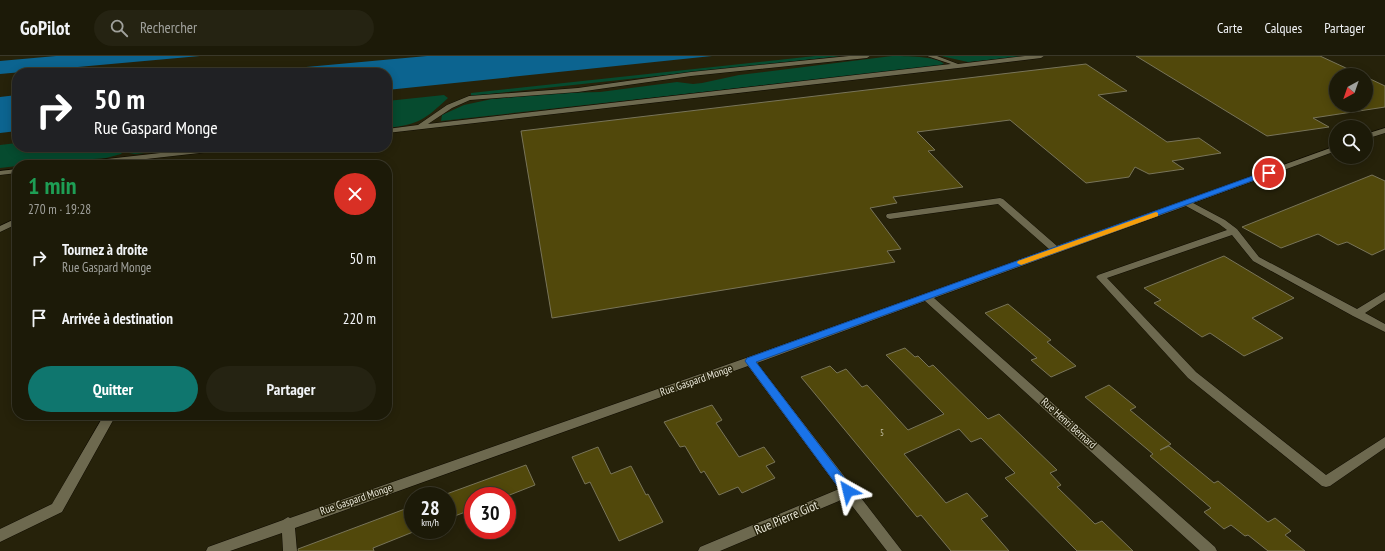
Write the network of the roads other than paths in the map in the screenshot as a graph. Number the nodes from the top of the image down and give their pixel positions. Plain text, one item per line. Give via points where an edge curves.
1 (867, 56) edge
2 (930, 56) edge
3 (1042, 56) edge
4 (958, 66) junction
5 (420, 127) junction
6 (392, 130) edge
7 (1385, 130) edge
8 (1373, 134) edge
9 (1329, 151) edge
10 (189, 152) edge
11 (117, 160) edge
12 (12, 172) edge
13 (0, 173) edge
14 (1187, 203) junction
15 (890, 216) dead end
16 (12, 223) edge
17 (0, 229) edge
18 (1234, 231) junction
19 (1056, 250) junction
20 (1385, 295) edge
21 (927, 297) junction
22 (1357, 314) junction
23 (1385, 328) edge
24 (750, 361) junction
25 (107, 420) edge
26 (1385, 442) edge
27 (848, 491) junction
28 (288, 523) junction
29 (0, 536) edge
30 (212, 551) edge
31 (290, 551) edge
32 (705, 551) edge
33 (895, 551) edge
34 (1210, 551) edge

1 - 5 street via 692,74 578,90 469,98 451,106
2 - 4 street
3 - 4 street
4 - 5 street
5 - 6 street
7 - 8 street
9 - 14 street, Rue Gaspard Monge
10 - 11 street
12 - 13 street
14 - 18 street
14 - 19 street, Rue Gaspard Monge
15 - 19 street via 1000,201
16 - 17 street
18 - 22 street via 1256,259
18 - 26 street via 1101,277 1192,376 1326,482
19 - 21 street, Rue Gaspard Monge
20 - 22 street
21 - 24 street, Rue Gaspard Monge
21 - 34 street, Rue Henri Bernard
22 - 23 street
24 - 27 street
24 - 28 street, Rue Gaspard Monge
25 - 29 street via 57,508
27 - 32 street, Rue Pierre Giot
27 - 33 street
28 - 30 street, Rue Gaspard Monge
28 - 31 street

